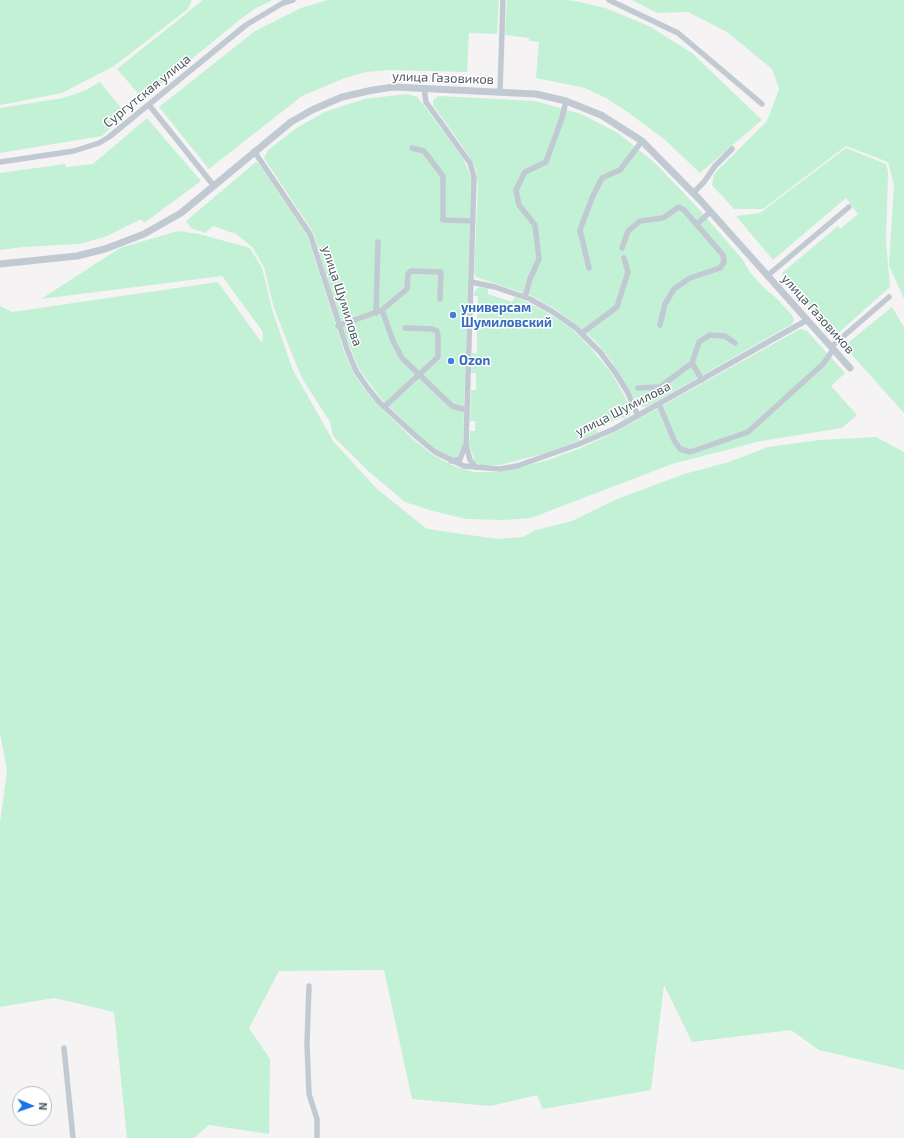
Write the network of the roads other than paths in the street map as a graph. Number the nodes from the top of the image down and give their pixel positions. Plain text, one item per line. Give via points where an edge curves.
1 (293, 0) edge
2 (503, 0) edge
3 (609, 0) edge
4 (282, 1) edge
5 (424, 88) junction
6 (500, 92) junction
7 (566, 101) junction
8 (762, 104) dead end
9 (149, 105) junction
10 (642, 141) junction
11 (412, 148) dead end
12 (732, 149) dead end
13 (254, 152) junction
14 (0, 162) edge
15 (214, 186) junction
16 (693, 193) junction
17 (850, 207) dead end
18 (710, 212) junction
19 (472, 221) junction
20 (697, 224) junction
21 (378, 242) dead end
22 (622, 248) dead end
23 (624, 258) dead end
24 (0, 264) edge
25 (589, 268) dead end
26 (767, 276) junction
27 (470, 282) junction
28 (525, 297) junction
29 (889, 297) dead end
30 (440, 299) dead end
31 (382, 310) junction
32 (376, 313) junction
33 (807, 320) junction
34 (660, 325) dead end
35 (338, 326) junction
36 (405, 328) dead end
37 (582, 333) junction
38 (735, 343) dead end
39 (832, 348) junction
40 (692, 363) junction
41 (850, 368) dead end
42 (418, 376) junction
43 (702, 380) junction
44 (638, 388) dead end
45 (659, 404) junction
46 (384, 407) junction
47 (467, 410) junction
48 (638, 416) junction
49 (466, 444) junction
50 (461, 457) junction
51 (469, 458) junction
52 (451, 461) junction
53 (464, 466) junction
54 (481, 469) junction
55 (309, 986) dead end
56 (64, 1048) dead end
57 (73, 1138) edge
58 (317, 1138) edge

1 - 4 street, Сургутская улица
2 - 6 street
3 - 8 street via 678,33
4 - 9 street, Сургутская улица via 246,25
5 - 6 street, улица Газовиков
5 - 13 street, улица Газовиков via 394,87 332,101 291,122
5 - 19 street via 426,102 465,156 472,170
6 - 7 street, улица Газовиков via 536,94
7 - 10 street, улица Газовиков via 601,115
7 - 28 street via 546,162 525,172 516,190 519,205 535,225 539,258
9 - 14 street, Сургутская улица via 109,137 87,148
9 - 15 street
10 - 16 street, улица Газовиков
10 - 25 street via 620,170 602,178 592,198 580,230
11 - 19 street via 424,150 443,176 443,220
12 - 16 street
13 - 15 street, улица Газовиков
13 - 35 street, улица Шумилова via 310,234
15 - 24 street, улица Газовиков via 169,221 118,244 64,258
16 - 18 street, улица Газовиков
17 - 26 street, улица Газовиков
18 - 20 street
18 - 26 street, улица Газовиков
19 - 27 street
20 - 22 street via 683,208 678,207 663,218 640,221 628,231
20 - 34 street via 721,252 723,264 718,269 690,278 674,289 665,304
21 - 32 street
23 - 37 street via 628,272 617,307
26 - 33 street, улица Газовиков
27 - 28 street
27 - 47 street
28 - 37 street via 553,312
29 - 39 street
30 - 31 street via 441,272 413,271 408,274 407,289
31 - 32 street
31 - 42 street via 397,350
32 - 35 street
33 - 39 street, улица Газовиков
33 - 43 street, улица Шумилова
35 - 46 street, улица Шумилова via 356,371
36 - 42 street via 432,329 438,333 438,357
37 - 48 street via 615,372
38 - 40 street via 725,336 710,335 699,342
39 - 41 street, улица Газовиков
39 - 45 street via 823,364 748,432 690,452 680,449 674,440
40 - 43 street
40 - 44 street via 660,387
42 - 46 street
42 - 47 street via 452,406
43 - 45 street, улица Шумилова
45 - 48 street, улица Шумилова
46 - 52 street, улица Шумилова via 435,452
47 - 49 street
48 - 54 street, улица Шумилова via 547,457 500,469
49 - 50 street
49 - 51 street
50 - 52 street via 457,461
50 - 53 street
51 - 53 street
51 - 54 street via 473,465
52 - 53 street, улица Шумилова
53 - 54 street, улица Шумилова
55 - 58 street via 309,1094 317,1119
56 - 57 street

